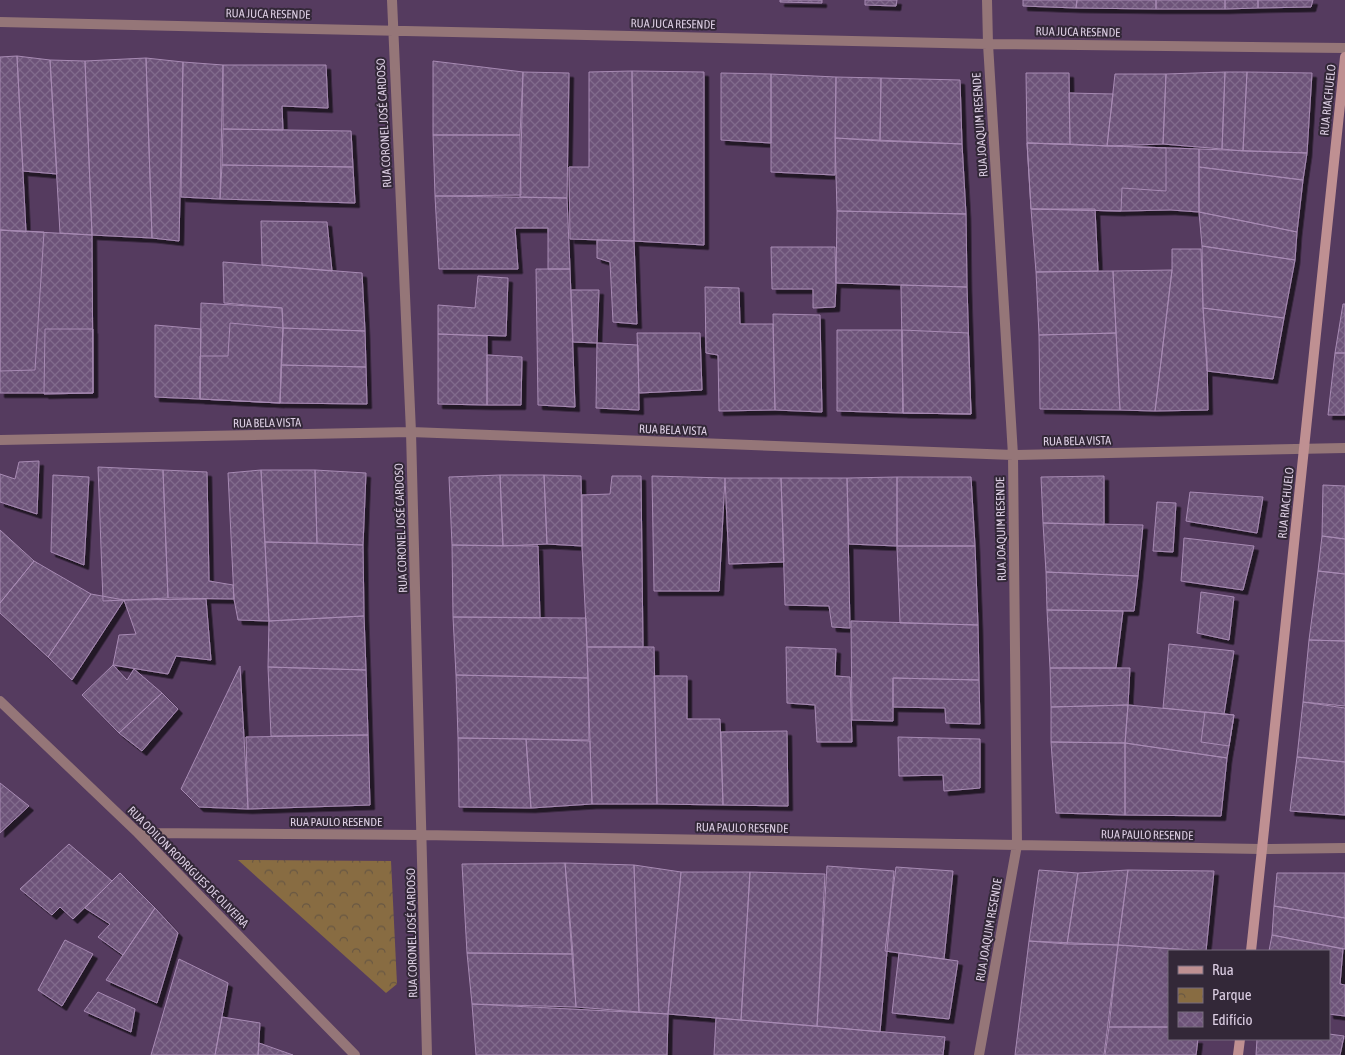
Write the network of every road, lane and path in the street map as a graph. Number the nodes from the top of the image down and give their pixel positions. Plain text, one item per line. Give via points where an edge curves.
1 (392, 0) edge
2 (987, 0) edge
3 (0, 22) edge
4 (392, 30) junction
5 (988, 44) junction
6 (1345, 48) edge
7 (1345, 57) edge
8 (411, 432) junction
9 (0, 440) edge
10 (1345, 448) edge
11 (1304, 449) junction
12 (1013, 455) junction
13 (0, 701) edge
14 (138, 833) junction
15 (422, 835) junction
16 (1016, 845) junction
17 (1345, 848) edge
18 (1262, 850) junction
19 (1250, 950) edge
20 (1240, 1040) edge
21 (354, 1055) edge
22 (427, 1055) edge
23 (979, 1055) edge
24 (1238, 1055) edge

1 - 4 street, RUA CORONEL JOSÉ CARDOSO
2 - 5 street, RUA JOAQUIM RESENDE
3 - 4 street, RUA JUCA RESENDE
4 - 5 street, RUA JUCA RESENDE
4 - 8 street, RUA CORONEL JOSÉ CARDOSO
5 - 6 street, RUA JUCA RESENDE
5 - 12 street, RUA JOAQUIM RESENDE
7 - 11 street, RUA RIACHUELO
8 - 9 street, RUA BELA VISTA
8 - 12 street, RUA BELA VISTA
8 - 15 street, RUA CORONEL JOSÉ CARDOSO
10 - 11 street, RUA BELA VISTA
11 - 12 street, RUA BELA VISTA
11 - 18 street, RUA RIACHUELO
12 - 16 street, RUA JOAQUIM RESENDE
13 - 14 street, RUA ODILON RODRIGUES DE OLIVEIRA
14 - 15 street, RUA PAULO RESENDE
14 - 21 street, RUA ODILON RODRIGUES DE OLIVEIRA
15 - 16 street, RUA PAULO RESENDE
15 - 22 street, RUA CORONEL JOSÉ CARDOSO
16 - 18 street, RUA PAULO RESENDE
16 - 23 street, RUA JOAQUIM RESENDE
17 - 18 street, RUA PAULO RESENDE
18 - 19 street, RUA RIACHUELO
20 - 24 street

